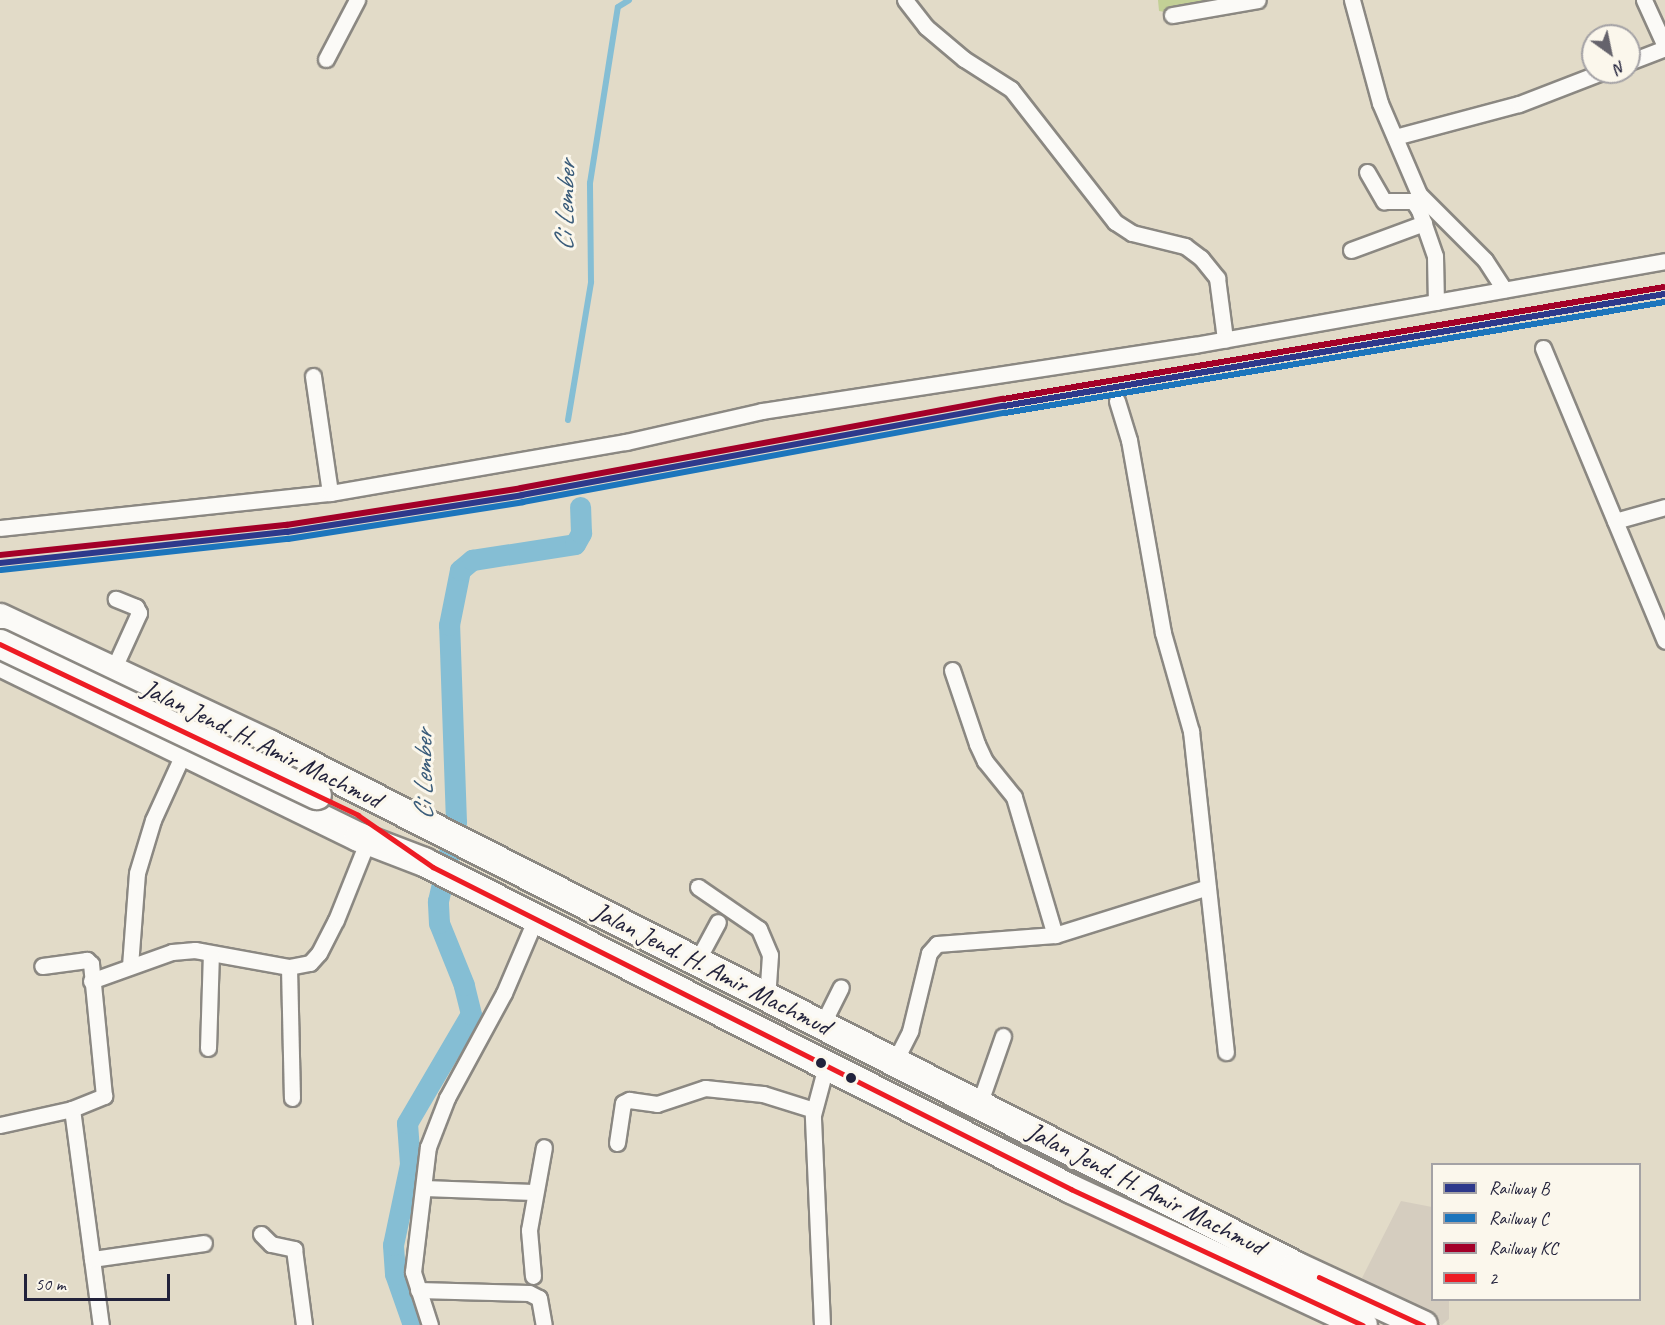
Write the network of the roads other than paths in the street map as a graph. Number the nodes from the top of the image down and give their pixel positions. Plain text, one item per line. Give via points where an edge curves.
1 (357, 0) edge
2 (905, 0) edge
3 (1258, 0) edge
4 (1352, 0) edge
5 (1644, 0) edge
6 (1172, 15) dead end
7 (1665, 47) edge
8 (1641, 57) edge
9 (326, 58) dead end
10 (1581, 80) edge
11 (1395, 137) junction
12 (1367, 172) dead end
13 (1424, 223) junction
14 (1351, 250) dead end
15 (1665, 261) edge
16 (1504, 289) junction
17 (1436, 302) junction
18 (1225, 339) junction
19 (1543, 348) dead end
20 (313, 376) dead end
21 (1117, 401) dead end
22 (330, 493) junction
23 (1665, 507) edge
24 (1615, 521) junction
25 (0, 528) edge
26 (116, 599) dead end
27 (4, 628) edge
28 (1665, 641) edge
29 (0, 654) edge
30 (0, 663) edge
31 (113, 670) junction
32 (952, 670) dead end
33 (184, 752) junction
34 (363, 828) junction
35 (444, 836) junction
36 (698, 887) dead end
37 (1208, 887) junction
38 (536, 918) junction
39 (718, 922) dead end
40 (1055, 934) junction
41 (211, 954) junction
42 (697, 961) junction
43 (42, 966) dead end
44 (130, 966) junction
45 (289, 967) junction
46 (91, 981) junction
47 (841, 987) dead end
48 (767, 999) junction
49 (822, 1025) junction
50 (1003, 1036) dead end
51 (208, 1048) dead end
52 (1226, 1052) dead end
53 (896, 1061) junction
54 (826, 1065) junction
55 (292, 1098) dead end
56 (979, 1105) junction
57 (72, 1109) junction
58 (814, 1110) junction
59 (0, 1125) edge
60 (617, 1143) dead end
61 (544, 1147) dead end
62 (1084, 1159) junction
63 (424, 1188) junction
64 (1071, 1189) junction
65 (533, 1192) junction
66 (261, 1234) dead end
67 (204, 1243) dead end
68 (92, 1259) junction
69 (533, 1276) dead end
70 (418, 1290) junction
71 (101, 1325) edge
72 (304, 1325) edge
73 (430, 1325) edge
74 (544, 1325) edge
75 (822, 1325) edge
76 (1363, 1325) edge
77 (1423, 1325) edge

1 - 9 street
2 - 18 street via 926,27 956,53 1011,89 1115,222 1132,233 1185,246 1201,258 1217,278
3 - 6 street
4 - 11 street via 1380,103
5 - 7 street
7 - 8 street
10 - 11 street via 1519,104
11 - 16 street via 1419,194 1485,260
12 - 13 street via 1384,201 1413,201
13 - 14 street
13 - 17 street via 1436,256
15 - 16 street
16 - 17 street
17 - 18 street
18 - 22 street via 762,411 626,442
19 - 24 street
20 - 22 street
21 - 37 street via 1129,440 1163,633 1191,731
22 - 25 street
23 - 24 street
24 - 28 street
26 - 31 street via 136,606 139,613
27 - 29 highway
27 - 31 highway, Jalan Jend. H. Amir Machmud
27 - 34 highway, bridge via 316,795
30 - 33 highway, Jalan Jend. H. Amir Machmud
31 - 35 highway, Jalan Jend. H. Amir Machmud via 269,744
32 - 40 street via 977,744 1014,797
33 - 34 highway, Jalan Jend. H. Amir Machmud
33 - 44 street via 153,820 137,873
34 - 35 highway
34 - 38 highway, Jalan Jend. H. Amir Machmud
34 - 45 street via 319,953 310,963
35 - 42 highway, Jalan Jend. H. Amir Machmud
36 - 48 street via 759,928 770,955
37 - 40 street
37 - 52 street
38 - 54 highway, Jalan Jend. H. Amir Machmud
38 - 63 street via 495,1011 447,1098 428,1147
39 - 42 street
40 - 53 street via 947,942 933,948 910,1031
41 - 44 street via 172,952
41 - 45 street
41 - 51 street
42 - 48 highway, Jalan Jend. H. Amir Machmud
43 - 46 street via 87,960 91,964
44 - 46 street
45 - 55 street
46 - 57 street via 106,1090 98,1101
47 - 49 street
48 - 49 highway, Jalan Jend. H. Amir Machmud
49 - 53 highway, Jalan Jend. H. Amir Machmud
50 - 56 street
53 - 56 highway, Jalan Jend. H. Amir Machmud
54 - 58 street
54 - 64 highway, Jalan Jend. H. Amir Machmud
56 - 62 highway, Jalan Jend. H. Amir Machmud
57 - 59 street
57 - 68 street
58 - 60 street via 763,1094 705,1088 657,1104 629,1100 623,1103
58 - 75 street
61 - 65 street
62 - 64 highway
62 - 77 highway, Jalan Jend. H. Amir Machmud
63 - 65 street
63 - 70 street via 415,1234 413,1272
64 - 76 highway, Jalan Jend. H. Amir Machmud
65 - 69 street via 529,1230
66 - 72 street via 272,1244 294,1249
67 - 68 street
68 - 71 street
70 - 73 street
70 - 74 street via 529,1293 539,1298

